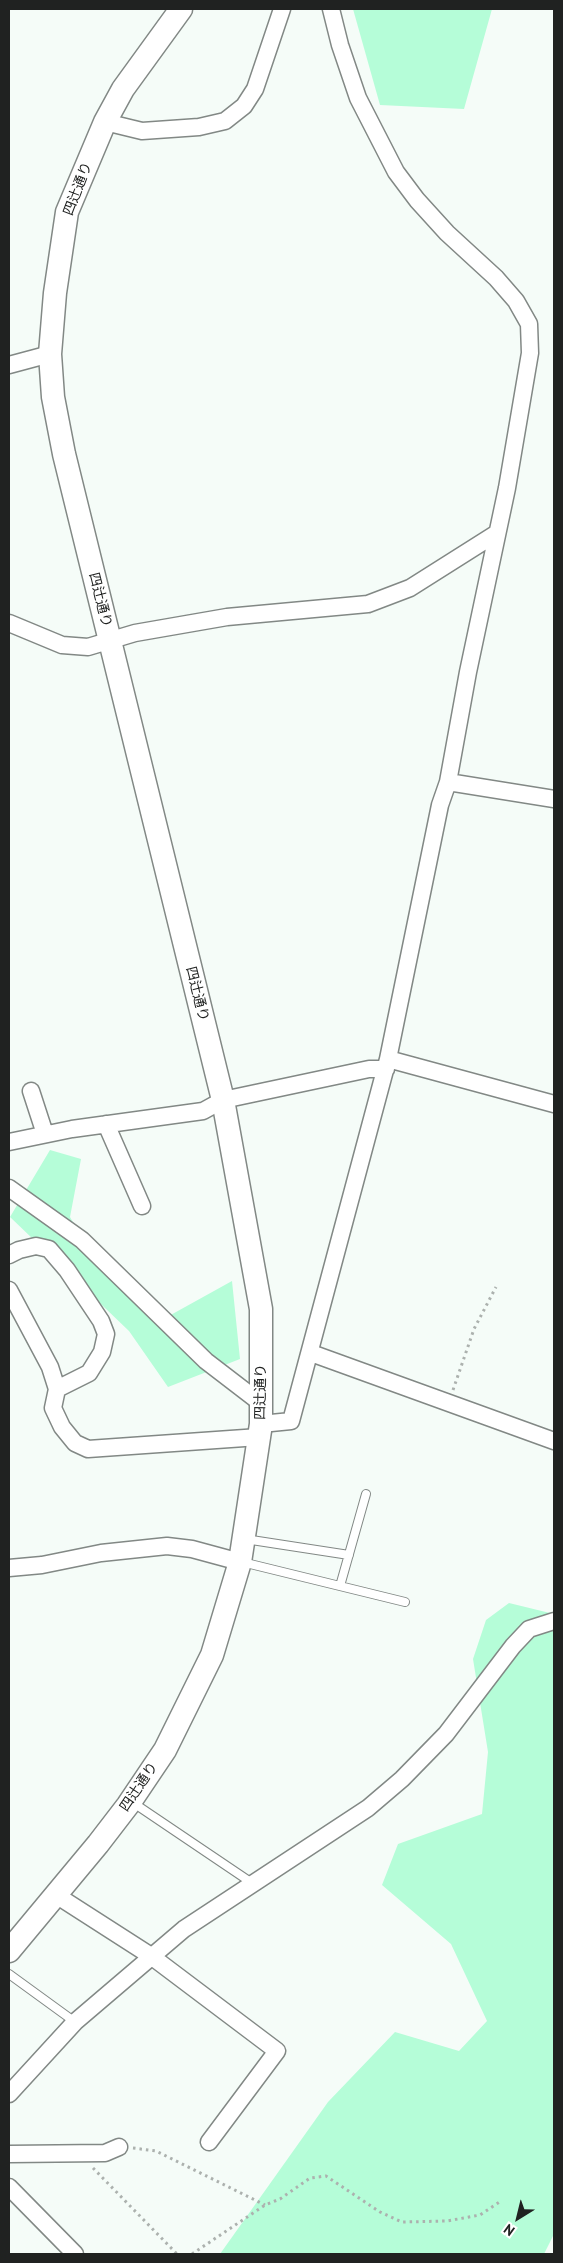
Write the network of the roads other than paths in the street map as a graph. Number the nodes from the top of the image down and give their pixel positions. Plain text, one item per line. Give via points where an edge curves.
1 (181, 9) edge
2 (282, 9) edge
3 (331, 9) edge
4 (105, 122) junction
5 (50, 354) junction
6 (9, 365) edge
7 (497, 534) junction
8 (9, 623) edge
9 (110, 639) junction
10 (448, 782) junction
11 (554, 799) edge
12 (387, 1064) junction
13 (31, 1090) dead end
14 (223, 1100) junction
15 (554, 1104) edge
16 (106, 1124) junction
17 (45, 1134) junction
18 (9, 1142) edge
19 (9, 1188) edge
20 (142, 1206) dead end
21 (9, 1255) edge
22 (9, 1290) edge
23 (311, 1353) junction
24 (58, 1389) junction
25 (261, 1422) junction
26 (554, 1441) edge
27 (366, 1494) dead end
28 (243, 1539) junction
29 (349, 1555) junction
30 (240, 1562) junction
31 (9, 1568) edge
32 (340, 1586) junction
33 (405, 1602) dead end
34 (554, 1621) edge
35 (130, 1801) junction
36 (252, 1884) junction
37 (56, 1894) junction
38 (9, 1951) edge
39 (151, 1956) junction
40 (9, 1974) edge
41 (75, 2022) junction
42 (9, 2094) edge
43 (209, 2142) dead end
44 (120, 2147) road end
45 (9, 2154) edge
46 (9, 2187) edge
47 (75, 2254) edge

1 - 4 street, 四辻通り via 123,89
2 - 4 street via 255,89 244,106 225,121 198,127 142,131
3 - 7 street via 358,98 396,172 447,233 496,278 516,301 529,324 530,353
4 - 5 street, 四辻通り via 68,212 56,284
5 - 6 street
5 - 9 street, 四辻通り via 53,397 64,454
7 - 9 street via 410,588 368,604 227,617
7 - 10 street
8 - 9 street via 62,645 88,647
9 - 14 street, 四辻通り
10 - 11 street
10 - 12 street via 440,805
12 - 14 street
12 - 15 street
12 - 23 street
13 - 17 street
14 - 16 street via 203,1110
14 - 25 street, 四辻通り via 261,1309
16 - 17 street
16 - 20 street
17 - 18 street
19 - 25 street via 82,1240 206,1362
21 - 24 street via 36,1246 49,1249 67,1270 106,1334 102,1352 89,1373
22 - 24 street via 50,1367
23 - 25 street via 291,1421
23 - 26 street
24 - 25 street via 53,1408 62,1427 76,1443 88,1449
25 - 28 street, 四辻通り
27 - 29 lane
28 - 29 lane
28 - 30 street, 四辻通り
29 - 32 lane
30 - 31 street via 167,1546
30 - 32 lane
30 - 35 street, 四辻通り via 212,1655 164,1750
32 - 33 lane
34 - 36 street via 529,1629 446,1734 402,1780 368,1808
35 - 36 lane
35 - 37 street, 四辻通り
36 - 39 street via 184,1929
37 - 38 street, 四辻通り
37 - 39 street
39 - 41 street
39 - 43 street via 277,2050
40 - 41 lane
41 - 42 street
44 - 45 street via 105,2153
46 - 47 street

